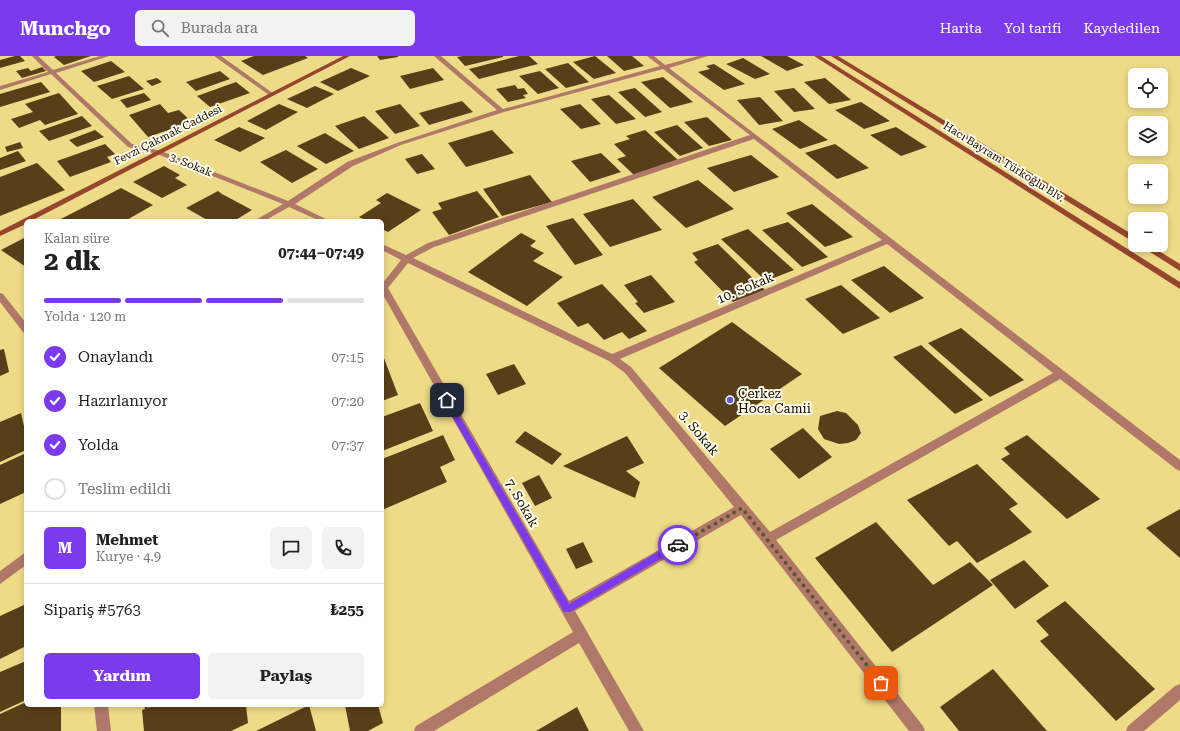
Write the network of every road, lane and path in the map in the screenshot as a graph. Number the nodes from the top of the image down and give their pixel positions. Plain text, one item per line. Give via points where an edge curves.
1 (35, 56) edge
2 (106, 56) edge
3 (216, 56) edge
4 (347, 56) edge
5 (437, 56) edge
6 (650, 56) edge
7 (705, 56) edge
8 (817, 56) edge
9 (834, 56) edge
10 (665, 67) junction
11 (52, 72) junction
12 (0, 88) edge
13 (271, 94) junction
14 (502, 111) junction
15 (755, 136) junction
16 (159, 152) junction
17 (289, 204) junction
18 (29, 219) edge
19 (262, 219) edge
20 (322, 219) edge
21 (24, 222) edge
22 (0, 234) edge
23 (1128, 236) edge
24 (888, 241) junction
25 (384, 248) edge
26 (1154, 252) edge
27 (407, 258) junction
28 (1180, 268) edge
29 (1180, 286) edge
30 (384, 288) edge
31 (384, 291) edge
32 (0, 296) edge
33 (24, 327) edge
34 (612, 358) junction
35 (1060, 374) junction
36 (1180, 466) edge
37 (742, 508) junction
38 (768, 539) junction
39 (24, 560) edge
40 (0, 578) edge
41 (567, 609) junction
42 (582, 634) junction
43 (1180, 691) edge
44 (101, 707) edge
45 (104, 731) edge
46 (421, 731) edge
47 (637, 731) edge
48 (918, 731) edge
49 (1133, 731) edge

1 - 11 street, 3. Sokak
2 - 11 street
3 - 13 street
4 - 13 street, Fevzi Çakmak Caddesi
5 - 14 street
6 - 10 street
7 - 10 street
8 - 29 street, Hacı Bayram Türkoğlu Blv.
9 - 23 street, Hacı Bayram Türkoğlu Blv.
10 - 14 street
10 - 15 street
11 - 12 street
11 - 16 street, 3. Sokak via 130,146
13 - 16 street, Fevzi Çakmak Caddesi
14 - 17 street via 399,144 350,164
15 - 24 street
15 - 27 street via 431,245
16 - 17 street, 3. Sokak
16 - 18 street, Fevzi Çakmak Caddesi
17 - 19 street
17 - 20 street, 3. Sokak
21 - 22 street, Fevzi Çakmak Caddesi
24 - 34 street, 10. Sokak
24 - 35 street
25 - 27 street, 3. Sokak
26 - 28 street
27 - 30 street
27 - 34 street, 3. Sokak
31 - 41 street, 7. Sokak
32 - 33 street
34 - 37 street, 3. Sokak via 628,370
35 - 36 street
35 - 38 street
37 - 38 street, 3. Sokak
37 - 41 street
38 - 48 street, 3. Sokak
39 - 40 street
41 - 42 street, 7. Sokak
42 - 46 street
42 - 47 street, 7. Sokak
43 - 49 street
44 - 45 street

